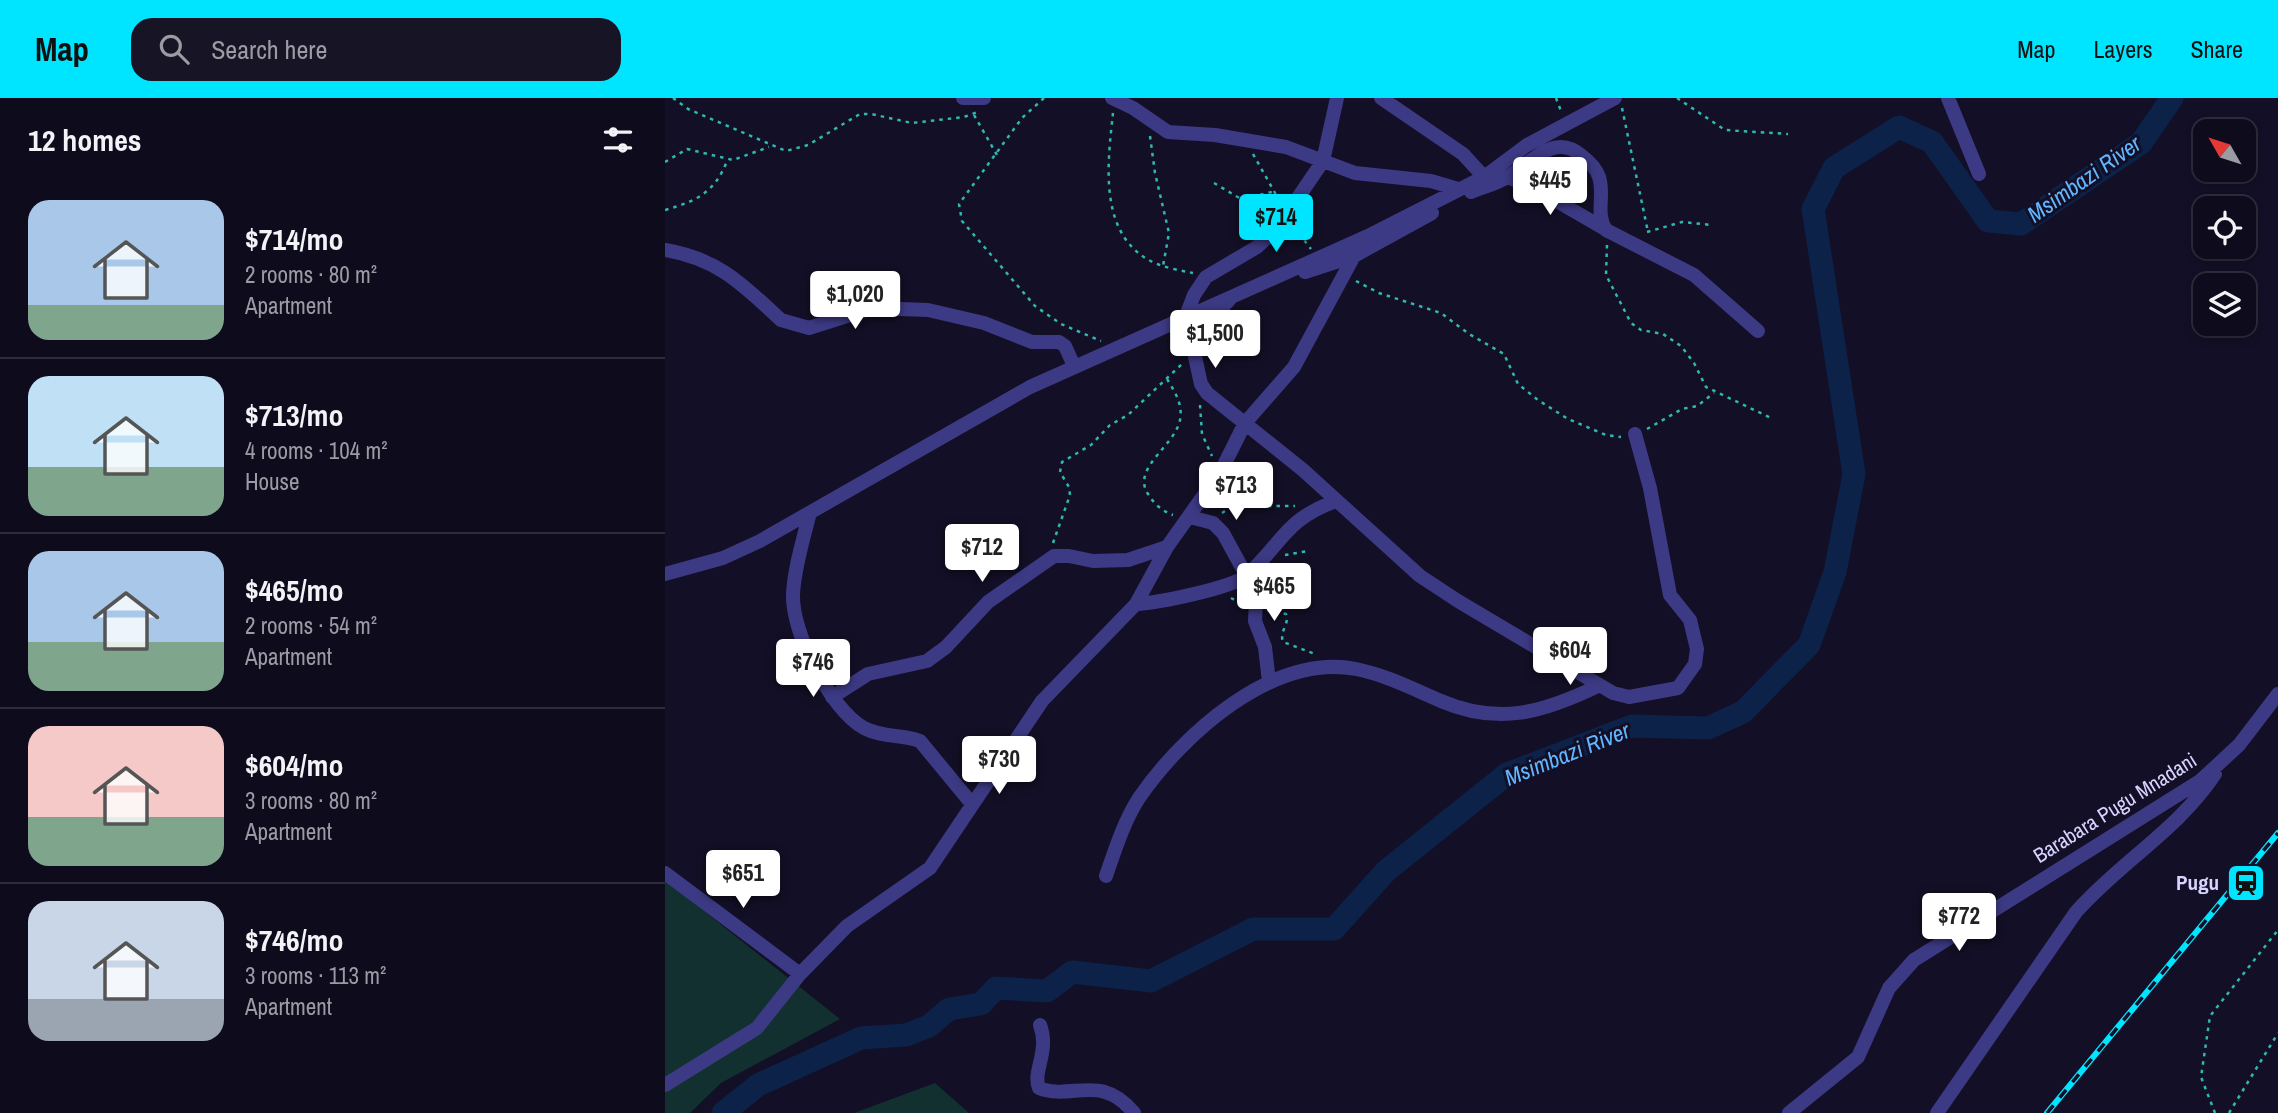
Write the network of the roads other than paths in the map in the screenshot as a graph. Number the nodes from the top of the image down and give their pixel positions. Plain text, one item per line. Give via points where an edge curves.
1 (963, 98) edge
2 (1114, 98) edge
3 (1337, 98) edge
4 (1381, 98) edge
5 (1948, 98) edge
6 (1609, 99) edge
7 (983, 104) edge
8 (1323, 160) junction
9 (1979, 174) dead end
10 (1484, 177) junction
11 (1508, 177) junction
12 (1458, 189) junction
13 (1606, 230) junction
14 (665, 250) edge
15 (1354, 256) junction
16 (1186, 316) junction
17 (1758, 331) dead end
18 (1193, 352) junction
19 (1074, 366) junction
20 (1245, 423) junction
21 (1635, 434) road end
22 (1336, 501) junction
23 (809, 516) junction
24 (1190, 517) junction
25 (1167, 547) junction
26 (665, 574) edge
27 (1247, 575) junction
28 (1136, 604) junction
29 (1269, 682) junction
30 (1598, 685) junction
31 (2278, 694) edge
32 (832, 698) junction
33 (2222, 764) junction
34 (972, 804) junction
35 (665, 873) edge
36 (1106, 876) dead end
37 (800, 974) junction
38 (1040, 1025) dead end
39 (665, 1085) edge
40 (1134, 1113) edge
41 (1789, 1113) edge
42 (1937, 1113) edge

1 - 7 street
2 - 8 street via 1168,132 1286,147
3 - 8 street
4 - 10 street via 1462,154
5 - 9 street
6 - 10 street via 1527,145
8 - 12 street via 1355,173 1431,181
8 - 16 street via 1258,247 1206,277
10 - 12 street
11 - 13 street
11 - 13 street via 1552,147 1578,152 1593,165 1599,178 1600,215
11 - 15 street via 1469,192
12 - 16 street
13 - 17 street via 1694,275
14 - 19 street via 699,257 722,268 781,320 793,325 810,328 872,308 928,310 984,323 1033,342 1059,342
15 - 18 street via 1230,300
15 - 20 street via 1294,367
16 - 18 street
16 - 19 street
18 - 20 street via 1201,384
19 - 23 street
20 - 22 street
20 - 24 street via 1221,471
21 - 30 street via 1650,488 1669,595 1690,620 1697,649 1695,664 1678,688 1665,693 1629,697
22 - 27 street via 1295,521
22 - 30 street via 1420,576
23 - 26 street via 723,558
23 - 32 street via 793,594 795,615
24 - 25 street
24 - 27 street via 1213,523 1223,533
25 - 28 street
25 - 32 street via 1128,560 1093,561 1061,554 988,601 946,648 927,661 868,674
27 - 28 street
27 - 29 street via 1255,594 1255,621 1265,647
28 - 34 street via 1042,701
29 - 30 street via 1326,666 1358,669 1448,704 1501,714 1539,711
29 - 36 street via 1206,726 1155,777 1123,828
31 - 33 street, Barabara Pugu Mnadani
32 - 34 street via 849,719 874,733 920,741
33 - 41 street, Barabara Pugu Mnadani via 1914,960 1889,988 1859,1057
33 - 42 street via 2187,812 2102,882 2076,912
34 - 37 street via 930,868 847,926
35 - 37 street
37 - 39 street via 757,1028
38 - 40 street via 1045,1046 1039,1088 1097,1090 1113,1095

